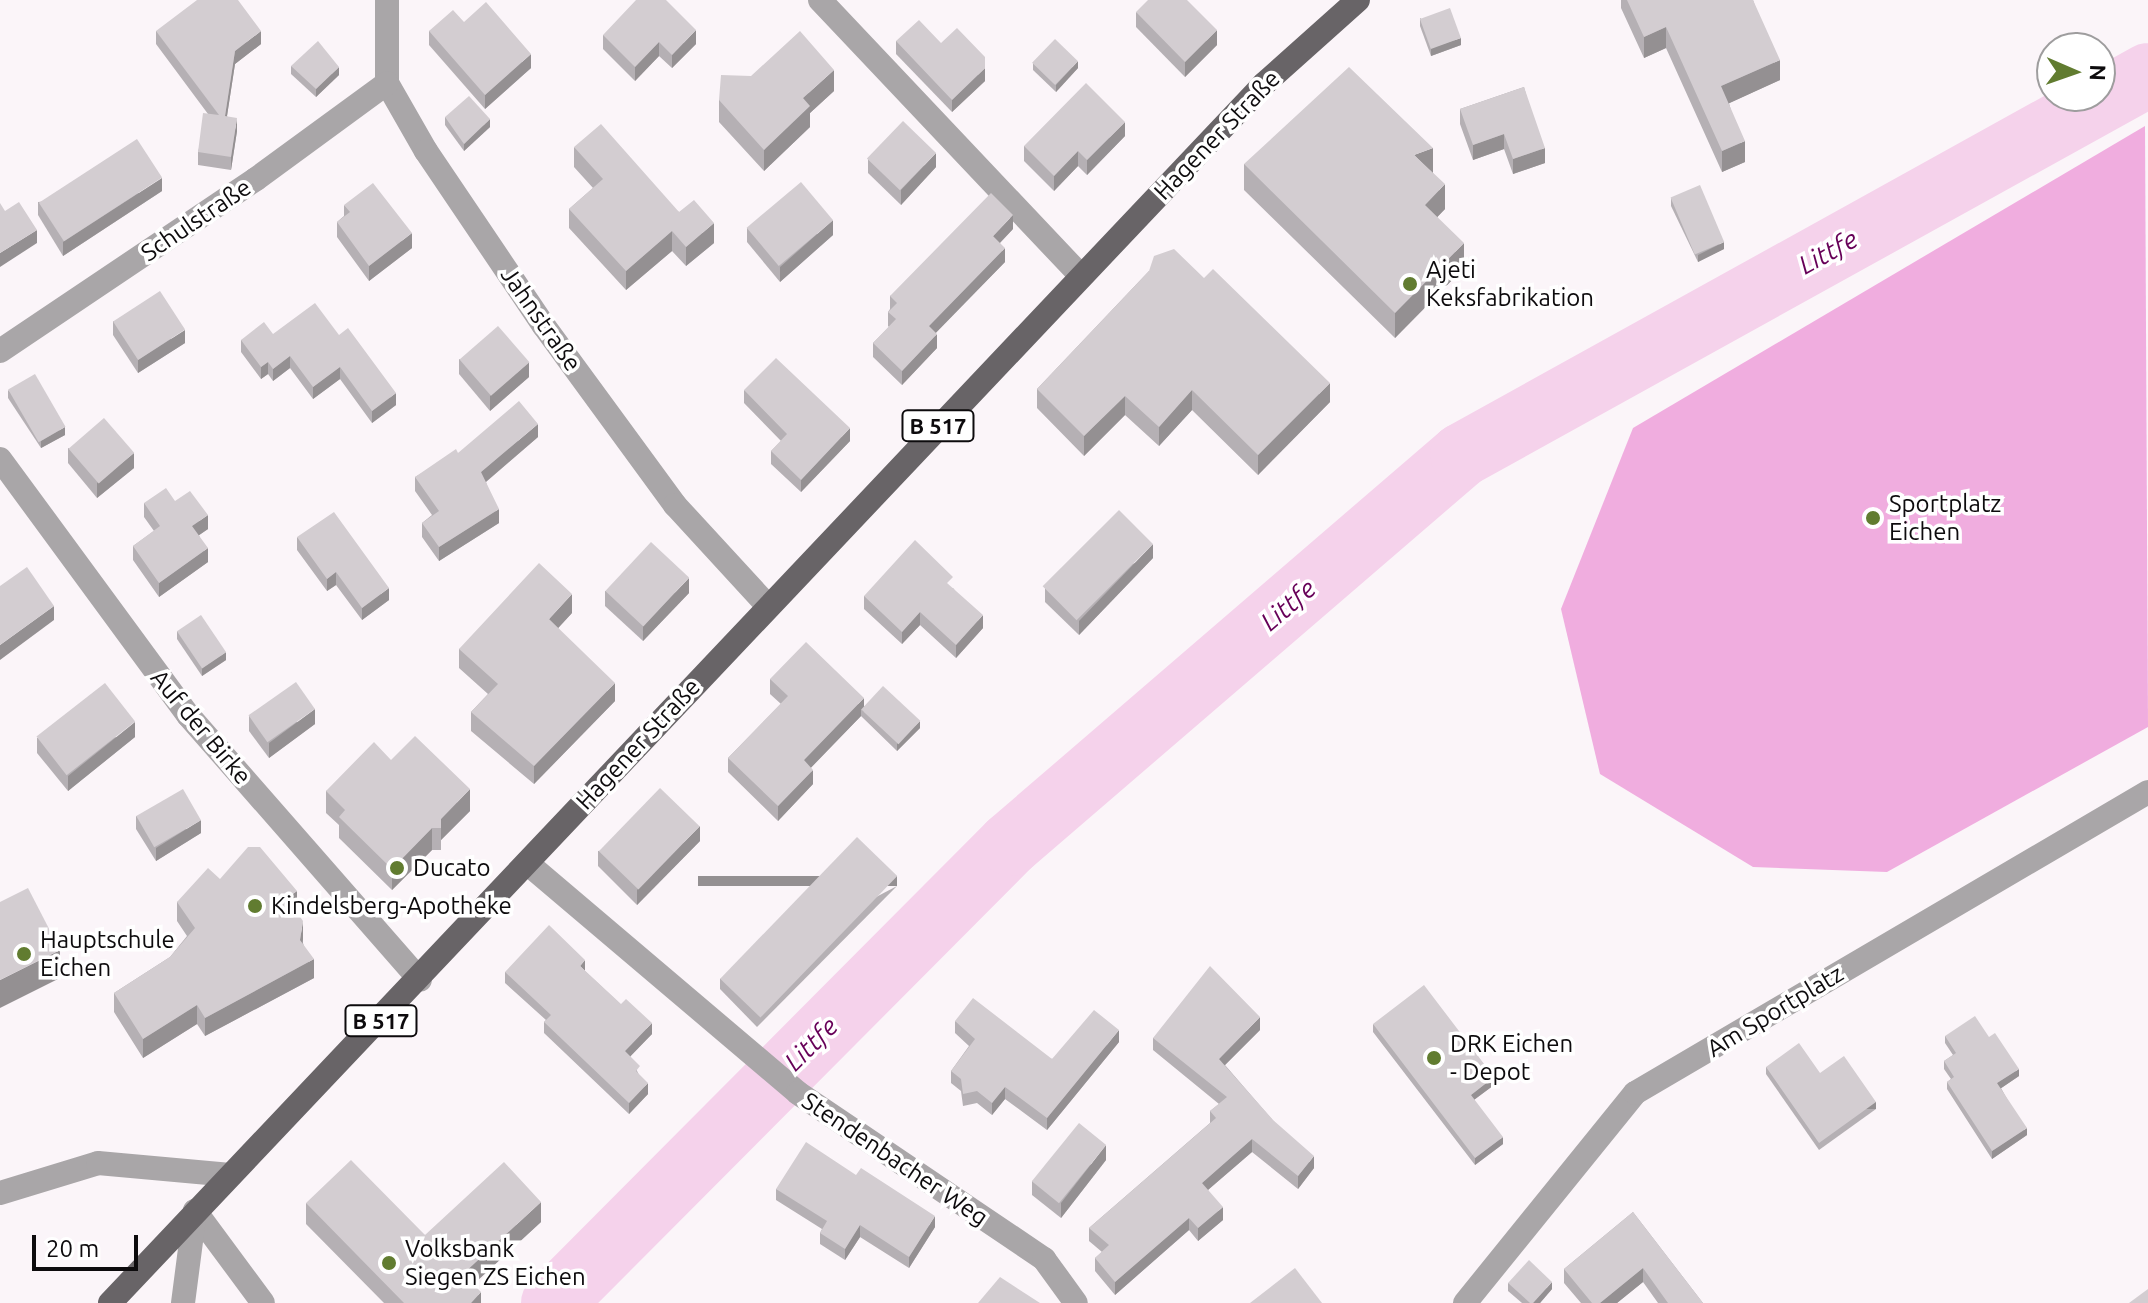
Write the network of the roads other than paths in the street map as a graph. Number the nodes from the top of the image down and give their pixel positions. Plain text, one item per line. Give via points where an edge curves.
1 (387, 0) edge
2 (820, 0) edge
3 (1358, 0) edge
4 (387, 83) junction
5 (1081, 276) junction
6 (0, 351) edge
7 (0, 459) edge
8 (767, 605) junction
9 (2148, 792) edge
10 (527, 863) junction
11 (420, 980) junction
12 (230, 1175) junction
13 (0, 1193) edge
14 (195, 1211) junction
15 (110, 1303) edge
16 (183, 1303) edge
17 (263, 1303) edge
18 (1076, 1303) edge
19 (1465, 1303) edge

1 - 4 street, Jahnstraße
2 - 5 street
3 - 5 main road, Hagener Straße / B 517 via 1264,84
4 - 6 street, Schulstraße via 256,179
4 - 8 street, Jahnstraße via 426,151 553,339 675,505
5 - 8 main road, Hagener Straße / B 517
7 - 11 street, Auf der Birke via 188,715
8 - 10 main road, Hagener Straße / B 517
9 - 19 street, Am Sportplatz via 1635,1093
10 - 11 main road, Hagener Straße / B 517
10 - 18 street, Stendenbacher Weg via 798,1093 1044,1259
11 - 12 main road, Hagener Straße / B 517
12 - 13 street via 98,1163
12 - 14 main road, Hagener Straße / B 517
14 - 15 main road, Hagener Straße / B 517
14 - 16 street
14 - 17 street

